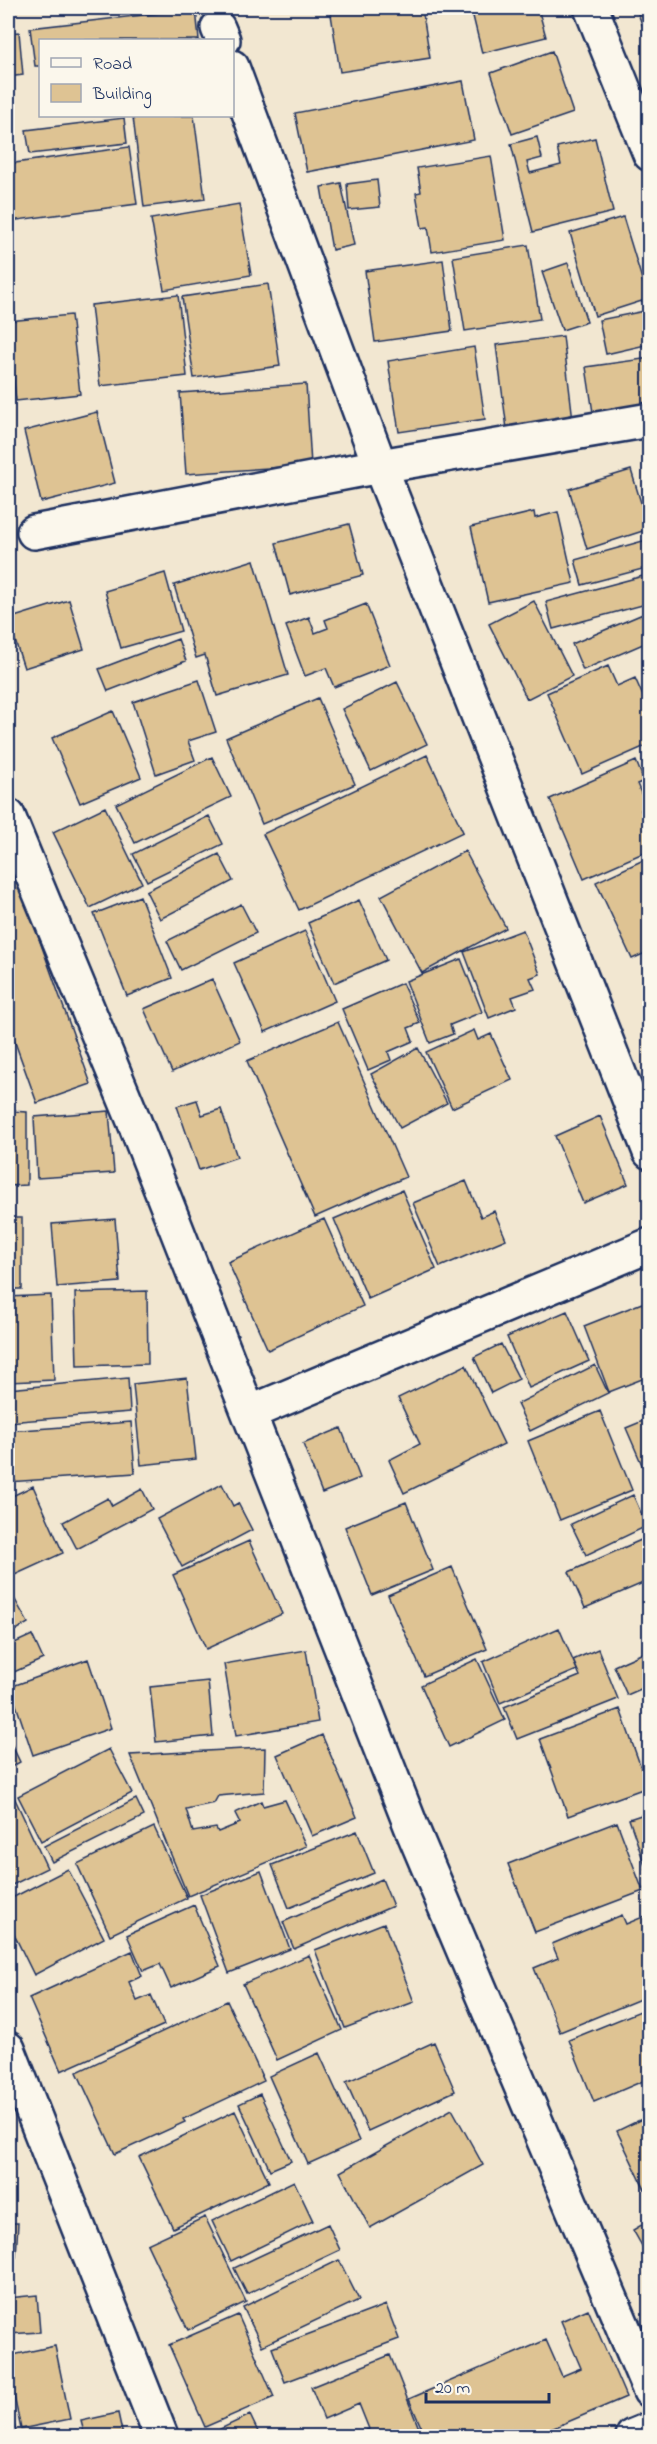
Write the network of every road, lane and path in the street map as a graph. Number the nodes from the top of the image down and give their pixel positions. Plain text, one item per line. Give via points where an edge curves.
1 (591, 8) edge
2 (234, 72) edge
3 (650, 154) edge
4 (650, 420) edge
5 (380, 466) junction
6 (33, 532) dead end
7 (8, 816) edge
8 (650, 1152) edge
9 (650, 1245) edge
10 (249, 1413) junction
11 (8, 2049) edge
12 (650, 2391) edge
13 (650, 2429) edge
14 (161, 2436) edge
15 (633, 2436) edge

1 - 3 street
2 - 5 street
4 - 5 street
5 - 6 street
5 - 8 street
7 - 10 street
9 - 10 street
10 - 12 street via 413,1831
11 - 14 street
13 - 15 street

